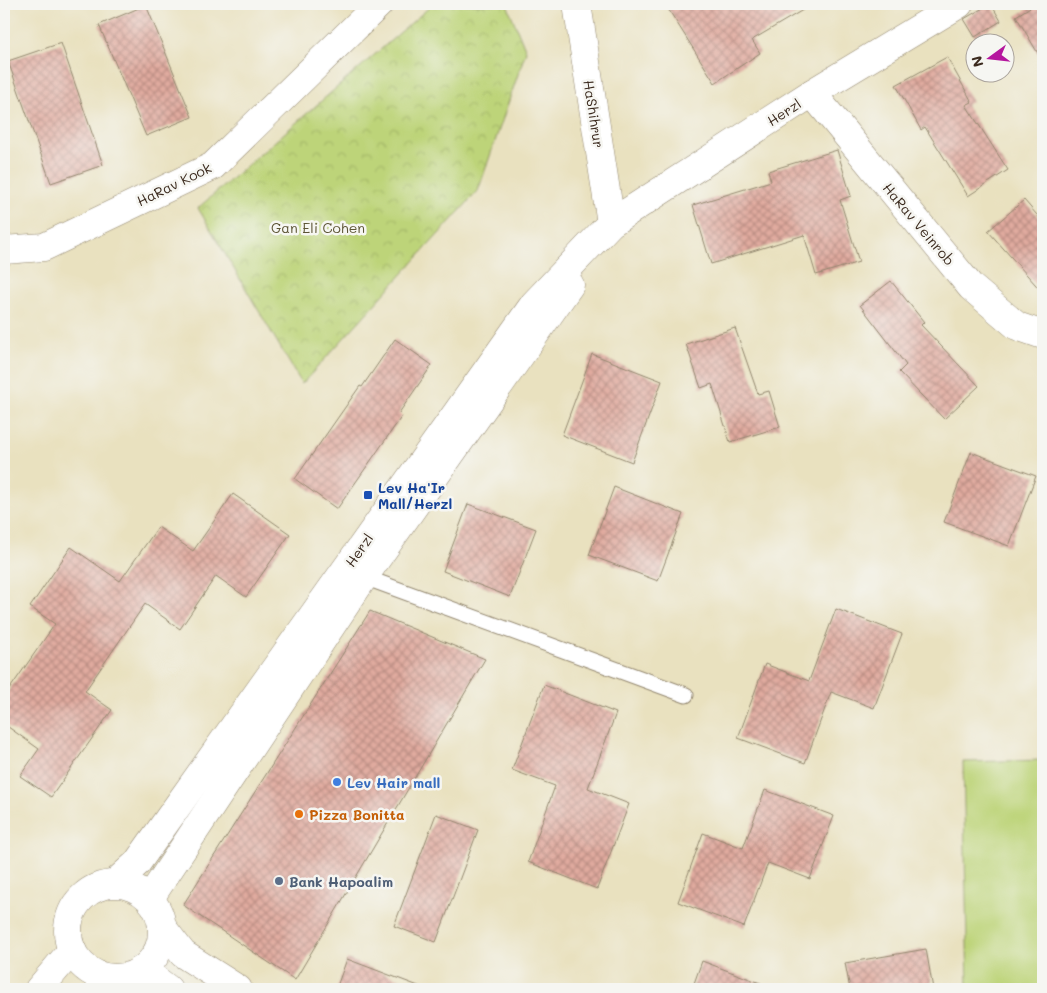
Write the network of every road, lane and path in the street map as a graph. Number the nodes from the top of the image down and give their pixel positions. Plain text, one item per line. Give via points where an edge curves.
1 (379, 4) edge
2 (577, 4) edge
3 (959, 4) edge
4 (812, 93) junction
5 (611, 223) junction
6 (4, 250) edge
7 (1043, 335) edge
8 (364, 577) junction
9 (686, 695) dead end
10 (115, 883) junction
11 (150, 898) junction
12 (163, 928) junction
13 (72, 950) junction
14 (143, 970) junction
15 (107, 984) edge
16 (40, 989) edge
17 (168, 989) edge
18 (238, 989) edge

1 - 6 street, HaRav Kook via 213,166 44,247
2 - 5 street, HaShihrur
3 - 4 street, Herzl
4 - 5 street, Herzl
4 - 7 street, HaRav Veinrob via 971,286 1017,326
5 - 8 street, Herzl via 550,315
5 - 10 street, Herzl via 534,304 137,863
8 - 9 lane
8 - 11 street, Herzl
10 - 11 street via 128,884
10 - 13 street, Herzl via 90,890 72,910 68,923
11 - 12 street
12 - 14 street via 162,944
12 - 18 street via 183,954
13 - 15 street, Herzl via 88,970
13 - 16 street
14 - 15 street, Herzl
14 - 17 street

